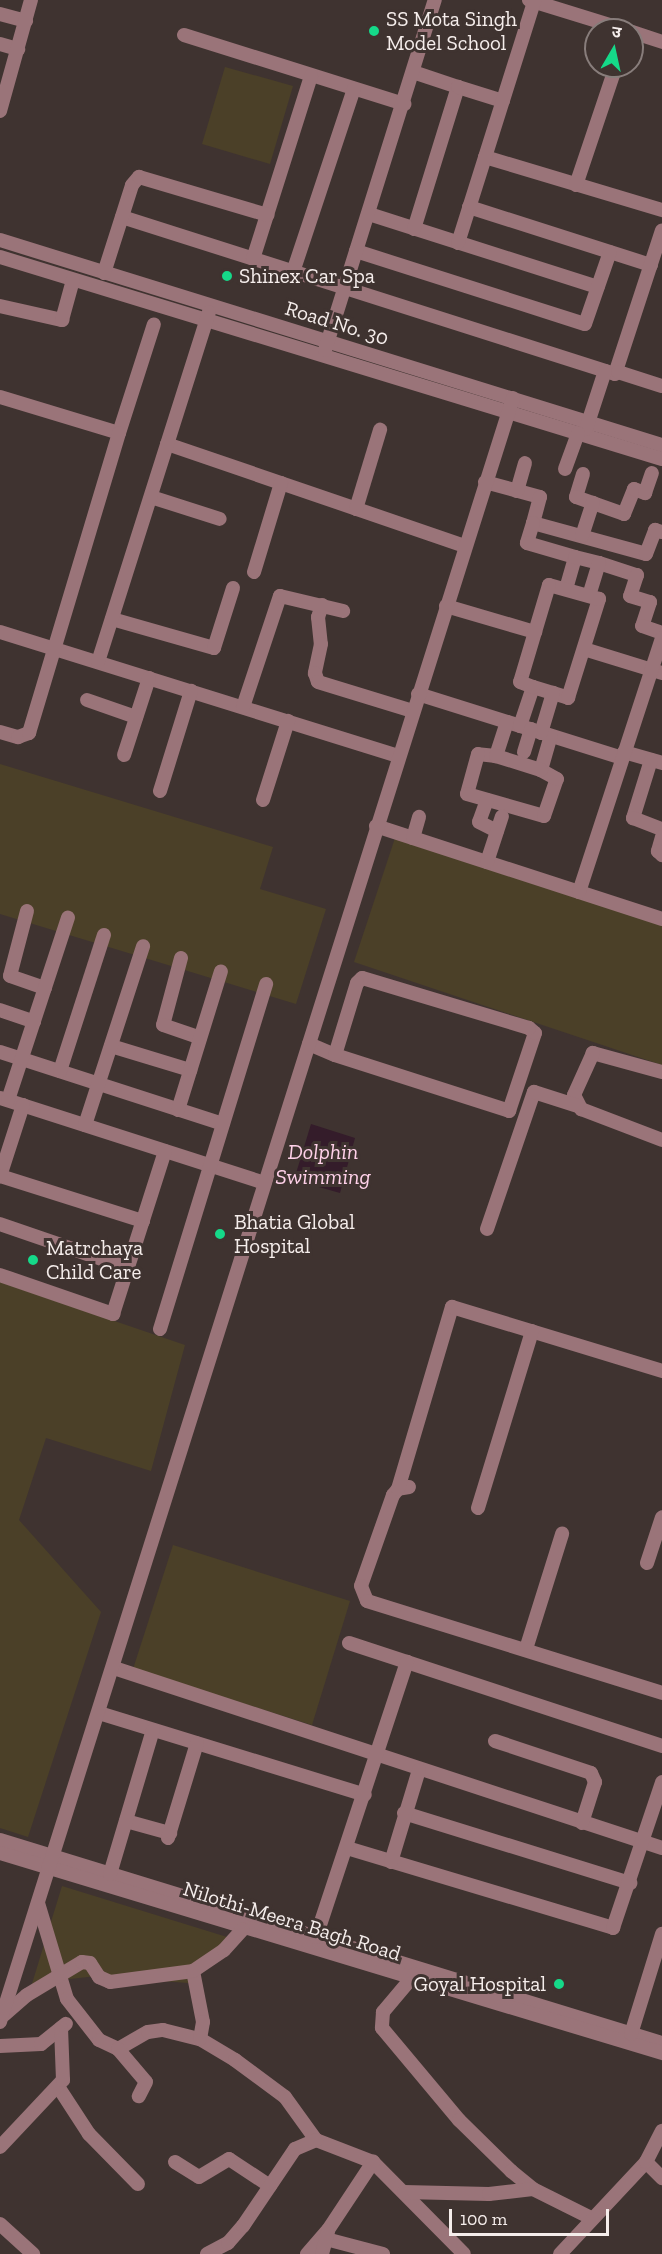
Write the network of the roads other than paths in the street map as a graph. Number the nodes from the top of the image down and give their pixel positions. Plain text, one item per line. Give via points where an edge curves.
1 (32, 0) edge
2 (435, 0) edge
3 (532, 1) edge
4 (0, 14) edge
5 (587, 18) edge
6 (26, 21) junction
7 (184, 35) dead end
8 (644, 36) edge
9 (662, 42) edge
10 (0, 44) edge
11 (18, 49) junction
12 (413, 72) junction
13 (5, 74) edge
14 (310, 76) junction
15 (611, 78) edge
16 (458, 87) junction
17 (354, 89) junction
18 (503, 101) junction
19 (404, 104) junction
20 (1, 105) edge
21 (485, 157) junction
22 (576, 185) junction
23 (469, 207) junction
24 (662, 210) edge
25 (369, 214) junction
26 (267, 215) junction
27 (122, 217) junction
28 (414, 229) junction
29 (662, 230) edge
30 (0, 240) edge
31 (458, 243) junction
32 (356, 251) junction
33 (610, 252) junction
34 (0, 257) edge
35 (253, 259) junction
36 (651, 265) junction
37 (292, 272) junction
38 (105, 273) junction
39 (73, 280) junction
40 (598, 287) junction
41 (345, 289) junction
42 (0, 306) edge
43 (208, 314) junction
44 (154, 324) dead end
45 (326, 349) junction
46 (611, 372) junction
47 (662, 386) edge
48 (0, 397) edge
49 (513, 398) junction
50 (508, 412) junction
51 (380, 430) dead end
52 (583, 430) junction
53 (119, 433) junction
54 (167, 444) junction
55 (662, 445) edge
56 (662, 459) edge
57 (525, 463) dead end
58 (565, 469) dead end
59 (652, 473) dead end
60 (583, 474) dead end
61 (485, 482) junction
62 (281, 483) junction
63 (517, 491) junction
64 (151, 497) junction
65 (593, 503) junction
66 (356, 508) junction
67 (220, 519) dead end
68 (533, 523) junction
69 (662, 532) edge
70 (582, 537) junction
71 (465, 546) junction
72 (575, 557) junction
73 (599, 563) junction
74 (254, 572) dead end
75 (233, 588) dead end
76 (566, 589) junction
77 (589, 596) junction
78 (322, 605) junction
79 (446, 606) junction
80 (344, 611) dead end
81 (112, 619) junction
82 (0, 632) edge
83 (535, 632) junction
84 (662, 633) edge
85 (662, 638) edge
86 (56, 649) junction
87 (584, 649) junction
88 (98, 662) junction
89 (658, 669) edge
90 (149, 678) junction
91 (533, 687) junction
92 (191, 691) junction
93 (553, 693) junction
94 (418, 694) junction
95 (87, 700) dead end
96 (243, 707) junction
97 (412, 711) junction
98 (136, 717) junction
99 (288, 721) junction
100 (530, 729) junction
101 (0, 732) edge
102 (524, 752) dead end
103 (124, 755) dead end
104 (623, 755) junction
105 (398, 756) junction
106 (496, 756) junction
107 (656, 761) edge
108 (541, 770) junction
109 (160, 791) dead end
110 (263, 800) dead end
111 (487, 800) junction
112 (606, 810) junction
113 (502, 816) dead end
114 (420, 817) dead end
115 (633, 818) junction
116 (376, 826) junction
117 (662, 829) edge
118 (497, 831) junction
119 (662, 837) edge
120 (413, 838) junction
121 (662, 855) edge
122 (487, 862) junction
123 (579, 892) junction
124 (27, 911) dead end
125 (68, 918) dead end
126 (662, 919) edge
127 (104, 935) dead end
128 (143, 946) dead end
129 (181, 958) dead end
130 (221, 971) dead end
131 (267, 984) dead end
132 (45, 988) junction
133 (0, 1010) edge
134 (34, 1022) junction
135 (200, 1038) junction
136 (309, 1044) junction
137 (111, 1046) junction
138 (0, 1052) edge
139 (335, 1055) junction
140 (22, 1059) junction
141 (190, 1070) junction
142 (60, 1071) junction
143 (662, 1072) edge
144 (99, 1084) junction
145 (4, 1099) edge
146 (23, 1105) junction
147 (578, 1106) junction
148 (178, 1110) junction
149 (223, 1124) junction
150 (85, 1125) junction
151 (662, 1140) edge
152 (4, 1151) edge
153 (165, 1151) junction
154 (210, 1166) junction
155 (264, 1183) junction
156 (143, 1221) junction
157 (0, 1224) edge
158 (487, 1229) dead end
159 (128, 1268) junction
160 (0, 1275) edge
161 (160, 1329) dead end
162 (532, 1331) junction
163 (662, 1371) edge
164 (478, 1508) dead end
165 (662, 1517) edge
166 (562, 1534) dead end
167 (647, 1563) dead end
168 (349, 1643) dead end
169 (526, 1649) junction
170 (407, 1662) junction
171 (114, 1668) junction
172 (662, 1693) edge
173 (99, 1713) junction
174 (153, 1730) junction
175 (495, 1741) dead end
176 (197, 1743) junction
177 (662, 1746) edge
178 (378, 1757) junction
179 (419, 1770) junction
180 (662, 1782) edge
181 (365, 1795) junction
182 (404, 1813) junction
183 (126, 1821) junction
184 (582, 1823) junction
185 (0, 1840) edge
186 (643, 1842) junction
187 (347, 1848) junction
188 (662, 1848) edge
189 (0, 1853) edge
190 (50, 1862) junction
191 (391, 1862) junction
192 (110, 1874) junction
193 (630, 1883) junction
194 (38, 1903) junction
195 (243, 1929) junction
196 (662, 1934) edge
197 (316, 1937) junction
198 (193, 1971) junction
199 (415, 1974) junction
200 (61, 1975) junction
201 (76, 2015) junction
202 (1, 2017) edge
203 (61, 2028) junction
204 (631, 2034) junction
205 (200, 2040) junction
206 (662, 2043) edge
207 (0, 2046) edge
208 (118, 2049) junction
209 (662, 2053) edge
210 (59, 2088) junction
211 (139, 2096) dead end
212 (662, 2131) edge
213 (316, 2140) junction
214 (0, 2147) edge
215 (175, 2162) dead end
216 (373, 2162) junction
217 (645, 2162) junction
218 (662, 2178) edge
219 (138, 2184) dead end
220 (270, 2186) junction
221 (533, 2189) junction
222 (404, 2192) junction
223 (591, 2218) junction
224 (0, 2224) edge
225 (327, 2234) junction
226 (376, 2253) edge
227 (33, 2254) edge
228 (207, 2254) edge
229 (308, 2254) edge
230 (322, 2254) edge
231 (464, 2254) edge
232 (560, 2254) edge

1 - 6 street
2 - 12 street
3 - 5 street
3 - 18 street
4 - 6 street
6 - 11 street
7 - 14 street
8 - 9 street
10 - 11 street
11 - 13 street
12 - 16 street
12 - 19 street
13 - 20 street
14 - 17 street
14 - 26 street
15 - 22 street
16 - 18 street
16 - 28 street
17 - 19 street
17 - 37 street
18 - 21 street
19 - 25 street
21 - 22 street
21 - 23 street
22 - 24 street
23 - 31 street
23 - 33 street
25 - 28 street
25 - 32 street
26 - 27 street via 139,177 132,185
26 - 35 street
27 - 35 street
27 - 38 street
28 - 31 street
29 - 36 street
30 - 38 street, Road No. 30
31 - 40 street
32 - 40 street via 585,324
32 - 41 street
33 - 36 street
33 - 40 street
34 - 39 street, Road No. 30
35 - 37 street
36 - 46 street
37 - 41 street
38 - 43 street, Road No. 30
39 - 42 street via 62,320
39 - 43 street, Road No. 30
41 - 45 street
41 - 46 street
43 - 45 street, Road No. 30
43 - 54 street
44 - 53 street
45 - 49 street, Road No. 30
45 - 50 street, Road No. 30
46 - 47 street
46 - 52 street
48 - 53 street
49 - 50 street
49 - 52 street, Road No. 30
50 - 52 street, Road No. 30
50 - 61 street
51 - 66 street
52 - 55 street, Road No. 30
52 - 56 street, Road No. 30
52 - 58 street
53 - 86 street
54 - 62 street
54 - 64 street
57 - 63 street
59 - 65 street via 645,493 634,489 624,514
60 - 65 street via 576,497
61 - 63 street
61 - 71 street
62 - 66 street
62 - 74 street
63 - 68 street via 540,497
64 - 67 street
64 - 81 street
65 - 70 street
66 - 71 street
68 - 70 street
68 - 72 street via 528,543
69 - 70 street via 655,530 646,554
71 - 79 street
72 - 73 street
72 - 76 street
73 - 77 street
73 - 84 street via 637,575 630,596 650,602 642,626
75 - 81 street via 214,648
76 - 77 street
76 - 83 street via 549,585
77 - 87 street via 599,599
78 - 80 street
78 - 96 street via 284,594 277,599
78 - 97 street via 315,673 318,682
79 - 83 street
79 - 94 street
81 - 88 street
82 - 86 street
83 - 91 street via 520,682
85 - 89 street
86 - 88 street
86 - 101 street via 29,733 18,737
87 - 89 street
87 - 93 street via 568,698
88 - 90 street
89 - 104 street
90 - 92 street
90 - 98 street
91 - 93 street
91 - 100 street
92 - 96 street
92 - 109 street
93 - 100 street
94 - 97 street
94 - 100 street
95 - 98 street
96 - 99 street
97 - 105 street
98 - 103 street
99 - 105 street
99 - 110 street
100 - 102 street
100 - 104 street
100 - 106 street
100 - 108 street
104 - 107 street
104 - 112 street
105 - 116 street
106 - 108 street
106 - 111 street via 479,753 467,789 466,794
107 - 115 street
108 - 111 street via 557,779 544,816
111 - 118 street via 479,822
112 - 115 street
112 - 123 street
113 - 118 street
114 - 120 street
115 - 117 street
116 - 120 street
116 - 136 street
118 - 122 street
119 - 121 street via 658,851
120 - 122 street
122 - 123 street
123 - 126 street
124 - 132 street via 10,976
125 - 132 street
127 - 142 street
128 - 137 street
129 - 135 street via 163,1025
130 - 135 street
131 - 149 street
132 - 134 street
133 - 134 street
134 - 140 street
135 - 141 street
136 - 139 street
136 - 155 street
137 - 141 street
137 - 144 street
138 - 140 street
139 - 139 street via 509,1111 535,1034 529,1028 362,978 357,983
140 - 142 street
140 - 145 street
141 - 148 street
142 - 144 street
143 - 147 street via 593,1053 574,1090
144 - 148 street
144 - 150 street
145 - 146 street
146 - 150 street
146 - 152 street
147 - 151 street
147 - 158 street via 534,1092
148 - 149 street
149 - 154 street
150 - 153 street
152 - 156 street via 0,1176
153 - 154 street
153 - 156 street
154 - 155 street
154 - 161 street
155 - 171 street
156 - 159 street
157 - 159 street
159 - 160 street via 113,1314
162 - 163 street
162 - 164 street
162 - 169 street via 452,1307 404,1488 393,1495 361,1586 367,1601
165 - 167 street
166 - 169 street
168 - 170 street
169 - 172 street
170 - 177 street
170 - 178 street
171 - 173 street
171 - 178 street
173 - 174 street
173 - 190 street
174 - 176 street
174 - 183 street
175 - 184 street via 591,1773 596,1782
176 - 181 street
176 - 183 street via 169,1836
178 - 179 street
178 - 181 street
179 - 182 street
179 - 184 street
180 - 186 street
181 - 187 street
182 - 191 street
182 - 193 street
183 - 192 street
184 - 186 street
185 - 190 street
186 - 188 street
186 - 193 street
187 - 191 street
187 - 197 street
189 - 190 street
190 - 192 street, Nilothi-Meera Bagh Road
190 - 194 street
190 - 195 street, Nilothi-Meera Bagh Road
191 - 193 street via 608,1929 618,1923
192 - 197 street, Nilothi-Meera Bagh Road
194 - 200 street
194 - 202 street
195 - 198 street via 224,1950
195 - 199 street, Nilothi-Meera Bagh Road
196 - 204 street
197 - 199 street, Nilothi-Meera Bagh Road
198 - 200 street via 110,1982 99,1977 86,1961
198 - 205 street via 203,2022
199 - 204 street, Nilothi-Meera Bagh Road
199 - 209 street, Nilothi-Meera Bagh Road
199 - 221 street via 383,2012 382,2028 459,2120
200 - 201 street
200 - 202 street
201 - 203 street
201 - 208 street via 99,2040
203 - 207 street via 41,2044
203 - 210 street via 63,2080
204 - 206 street, Nilothi-Meera Bagh Road
205 - 208 street via 155,2031
205 - 213 street via 263,2077 285,2097
208 - 211 street via 146,2082
210 - 214 street
210 - 219 street via 89,2134
212 - 217 street
213 - 216 street
213 - 220 street via 295,2149
215 - 220 street via 199,2177 229,2159
216 - 222 street
216 - 225 street
217 - 218 street
217 - 223 street
220 - 228 street via 228,2243
221 - 222 street via 489,2194
221 - 223 street
222 - 231 street
223 - 232 street
224 - 227 street
225 - 226 street
225 - 229 street
225 - 230 street

